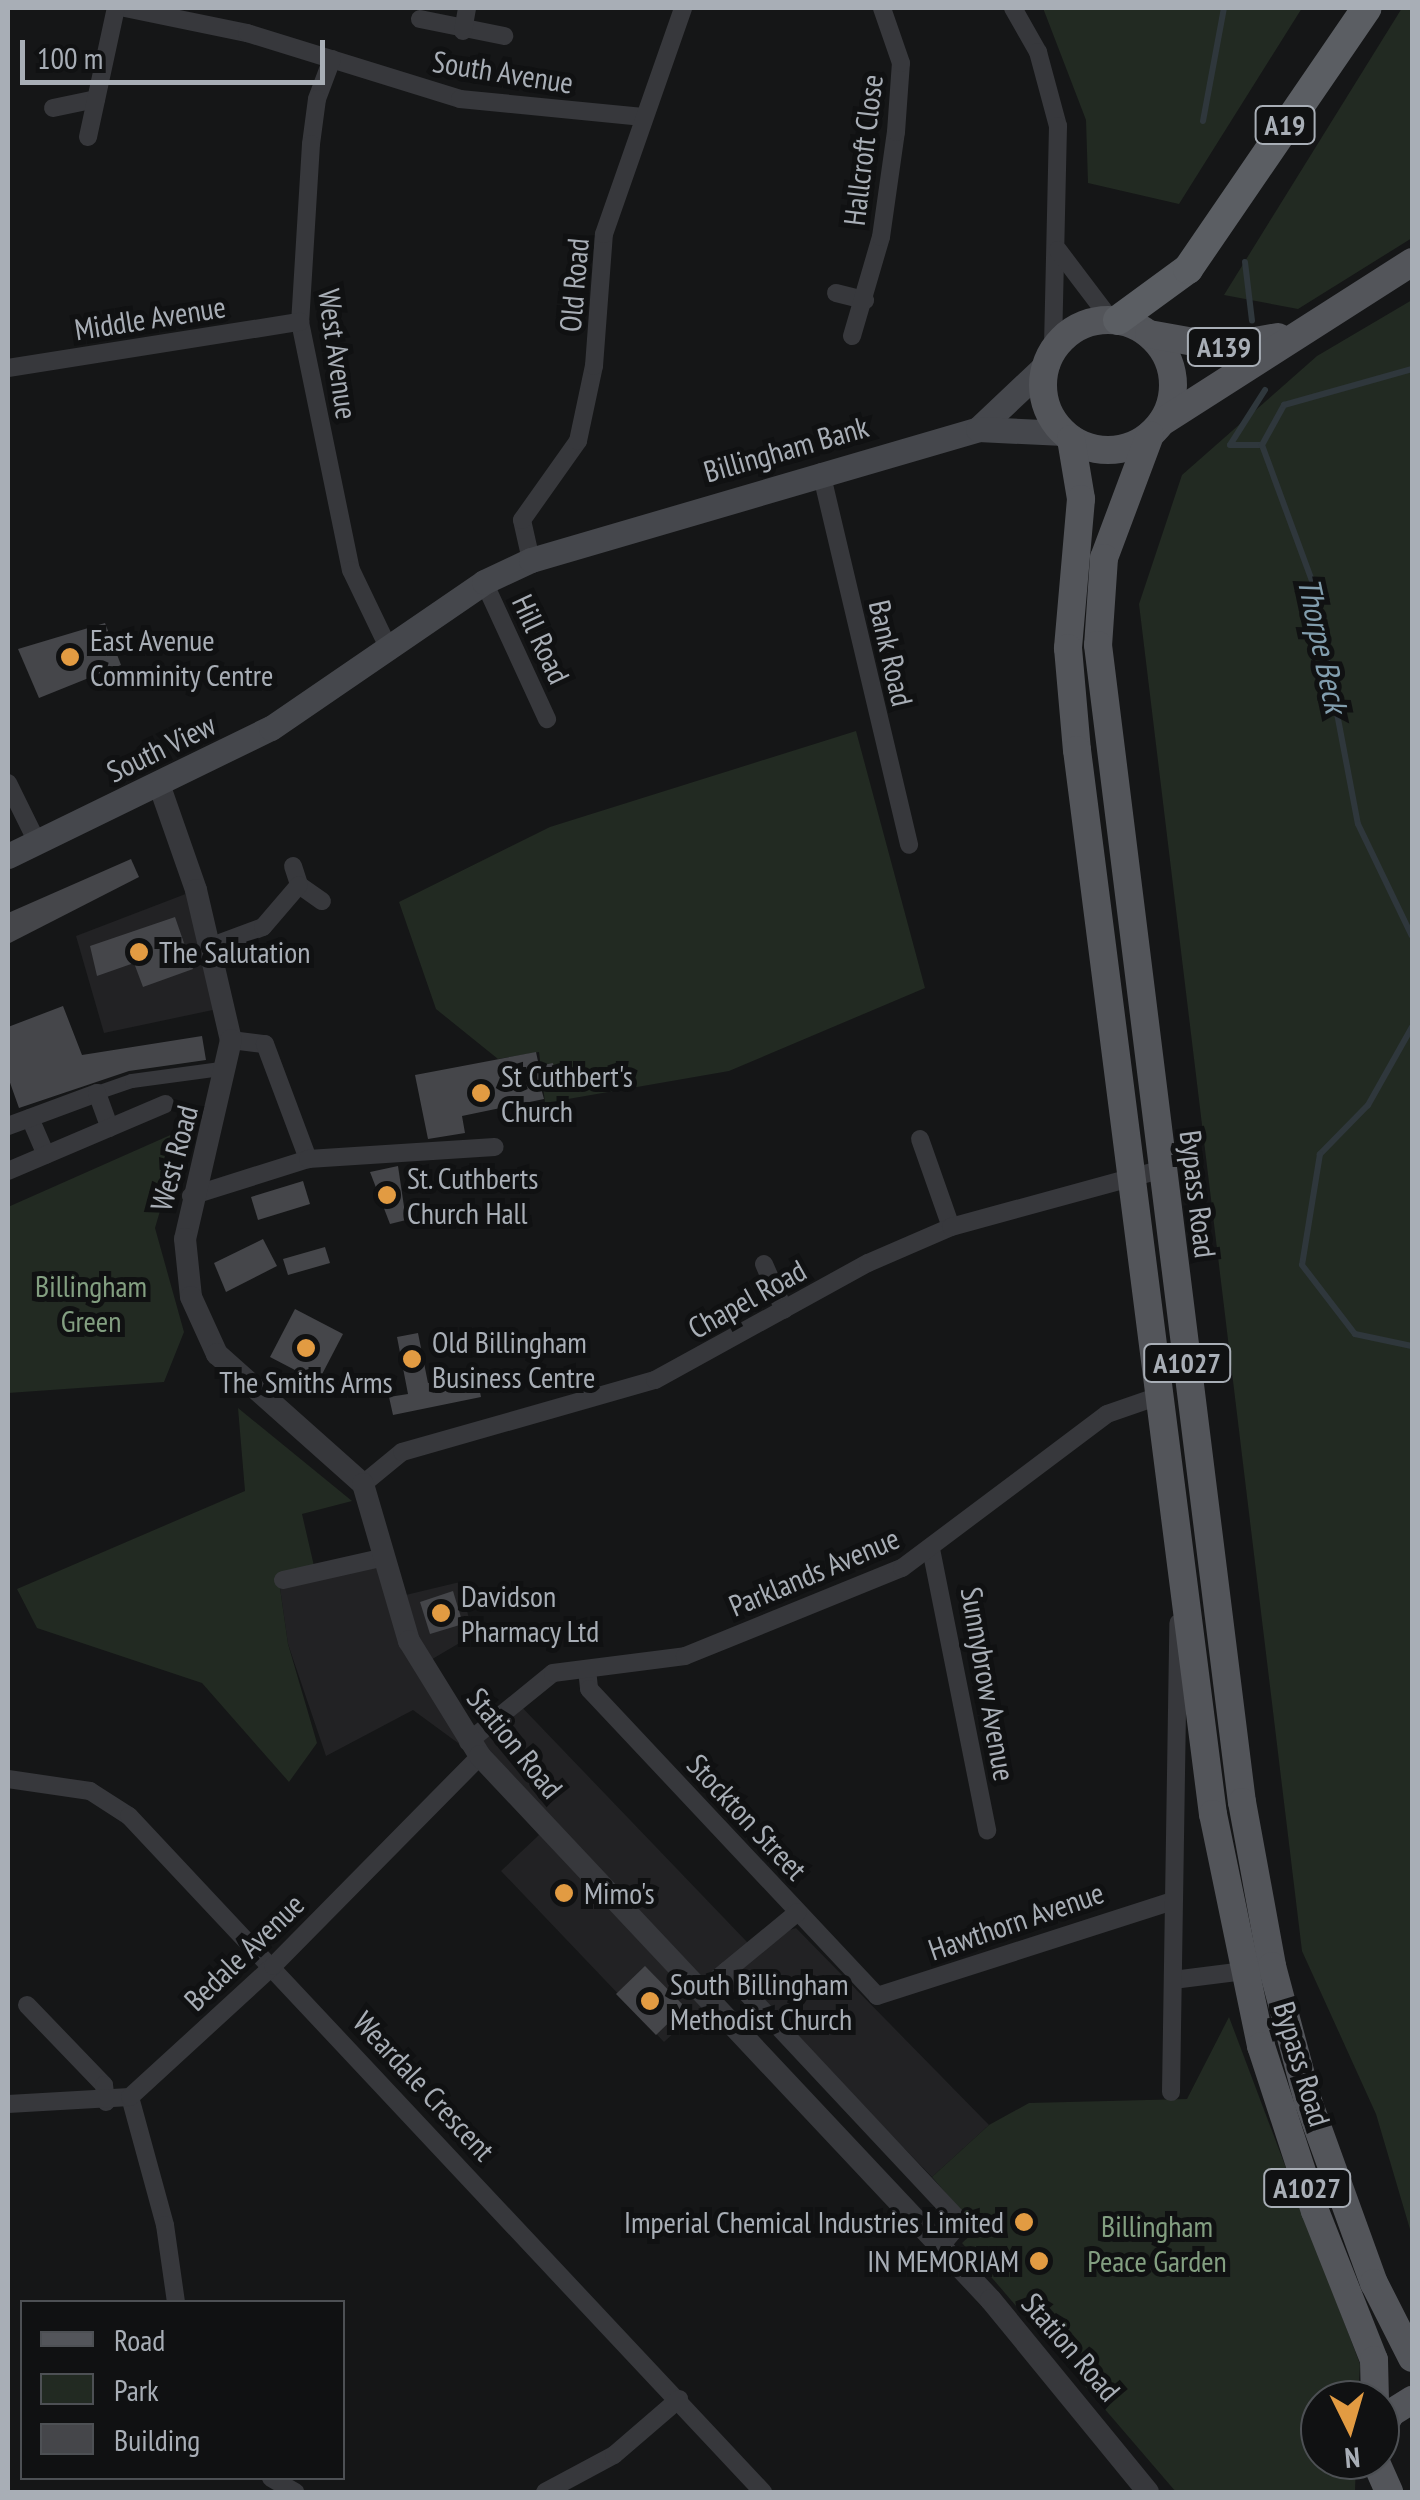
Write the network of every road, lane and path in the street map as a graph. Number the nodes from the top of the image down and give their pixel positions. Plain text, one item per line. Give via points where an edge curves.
1 (116, 8) edge
2 (125, 8) edge
3 (467, 8) edge
4 (683, 8) edge
5 (882, 8) edge
6 (1013, 8) edge
7 (1368, 8) edge
8 (420, 19) dead end
9 (463, 31) junction
10 (504, 36) dead end
11 (332, 58) junction
12 (96, 99) junction
13 (53, 108) dead end
14 (644, 118) junction
15 (88, 137) dead end
16 (1058, 250) junction
17 (1412, 262) edge
18 (836, 293) dead end
19 (866, 300) junction
20 (1114, 320) junction
21 (300, 322) junction
22 (1299, 332) junction
23 (1150, 334) junction
24 (852, 336) dead end
25 (1050, 357) junction
26 (8, 368) edge
27 (978, 429) junction
28 (1156, 429) junction
29 (1068, 436) junction
30 (821, 472) junction
31 (531, 560) junction
32 (484, 582) junction
33 (388, 649) junction
34 (547, 719) dead end
35 (8, 783) edge
36 (160, 787) junction
37 (36, 842) junction
38 (909, 846) dead end
39 (8, 856) edge
40 (293, 866) dead end
41 (299, 885) junction
42 (322, 901) dead end
43 (212, 946) junction
44 (231, 1040) junction
45 (228, 1068) junction
46 (97, 1093) junction
47 (165, 1104) dead end
48 (30, 1118) junction
49 (8, 1126) edge
50 (110, 1128) junction
51 (920, 1138) dead end
52 (495, 1147) dead end
53 (46, 1155) junction
54 (308, 1159) junction
55 (1163, 1169) junction
56 (8, 1172) edge
57 (1131, 1174) junction
58 (191, 1196) junction
59 (951, 1227) junction
60 (764, 1264) dead end
61 (784, 1310) junction
62 (1159, 1396) junction
63 (363, 1484) junction
64 (931, 1549) junction
65 (381, 1558) junction
66 (1179, 1562) junction
67 (282, 1580) dead end
68 (587, 1669) junction
69 (474, 1749) junction
70 (8, 1779) edge
71 (987, 1830) dead end
72 (1173, 1901) junction
73 (798, 1912) junction
74 (274, 1966) junction
75 (1272, 1966) junction
76 (726, 1972) junction
77 (1242, 1973) junction
78 (1173, 1980) junction
79 (702, 1991) junction
80 (877, 1996) joint
81 (27, 2005) dead end
82 (1171, 2092) dead end
83 (130, 2097) junction
84 (106, 2102) junction
85 (8, 2104) edge
86 (940, 2248) junction
87 (176, 2300) edge
88 (1412, 2358) edge
89 (1374, 2380) edge
90 (678, 2399) junction
91 (544, 2492) edge
92 (764, 2492) edge
93 (1148, 2492) edge

1 - 12 street
2 - 11 street, South Avenue
3 - 9 street
4 - 14 street, Old Road
5 - 19 street, Hallcroft Close via 896,40 900,90 891,182
6 - 16 street via 1038,52 1058,126
7 - 20 highway, A19 via 1188,269
8 - 9 street
9 - 10 street
11 - 14 street, South Avenue via 460,99
11 - 21 street, West Avenue via 316,99
12 - 13 street
12 - 15 street
14 - 31 street, Old Road via 604,234 585,417 567,460 522,520
16 - 20 street
16 - 25 street
17 - 22 main road, A139
18 - 19 street
19 - 24 street, Hallcroft Close
20 - 23 main road
20 - 25 main road via 1078,327
21 - 26 street, Middle Avenue
21 - 33 street, West Avenue via 351,570
22 - 23 main road, A139 via 1222,347
22 - 28 main road, A139
23 - 28 main road via 1171,366 1171,405
25 - 27 main road
25 - 29 main road via 1045,401
27 - 29 main road, Billingham Bank
27 - 30 main road, Billingham Bank
28 - 29 main road via 1111,450
28 - 55 main road, Bypass Road / A1027 via 1104,558 1098,646
29 - 57 main road, Bypass Road / A1027 via 1081,499 1068,648
30 - 31 main road, Billingham Bank
30 - 38 street, Bank Road
31 - 32 main road, Billingham Bank
32 - 33 main road, South View
32 - 34 street, Hill Road
33 - 36 main road, South View via 271,728
35 - 37 street
36 - 37 main road, South View
36 - 43 street, West Road
37 - 39 main road, South View
40 - 41 street
41 - 42 street
41 - 43 street via 263,927
43 - 44 street, West Road
44 - 45 street, West Road
44 - 54 street via 258,1039 278,1064
45 - 46 street via 132,1081
45 - 58 street, West Road
46 - 48 street
46 - 50 street
47 - 50 street
48 - 49 street
48 - 53 street
50 - 53 street
51 - 59 street
52 - 54 street
53 - 56 street
54 - 58 street
55 - 57 street, Chapel Road
55 - 75 main road, Bypass Road / A1027 via 1242,1802
57 - 59 street, Chapel Road
57 - 62 main road, Bypass Road / A1027
58 - 63 street, West Road via 185,1239 191,1298 217,1354
59 - 61 street, Chapel Road
60 - 61 street
61 - 63 street, Chapel Road via 654,1380 402,1452
62 - 64 street, Parklands Avenue via 1107,1414
62 - 66 main road, Bypass Road / A1027
63 - 65 street, Station Road
64 - 68 street, Parklands Avenue via 902,1568 685,1656
64 - 71 street, Sunnybrow Avenue
65 - 67 street
65 - 69 street, Station Road via 409,1641
66 - 72 street, Bypass Road
66 - 77 main road, Bypass Road / A1027
68 - 69 street, Parklands Avenue via 552,1673
68 - 73 street, Stockton Street via 589,1689
69 - 74 street, Bedale Avenue
69 - 79 street, Station Road
70 - 74 street, Weardale Crescent via 90,1791 129,1816
72 - 78 street, Bypass Road
72 - 80 street, Hawthorn Avenue
73 - 76 street
73 - 80 street, Stockton Street
74 - 83 street, Bedale Avenue
74 - 90 street, Weardale Crescent
75 - 77 street, Bypass Road
75 - 88 main road, Bypass Road / A1027 via 1342,2202
76 - 79 street
76 - 86 street via 961,2222
77 - 78 street, Bypass Road
77 - 89 main road, Bypass Road / A1027 via 1286,2129 1374,2360
78 - 82 street, Bypass Road
79 - 86 street, Station Road
81 - 84 street via 104,2084
83 - 84 street
83 - 87 street via 165,2225
84 - 85 street
86 - 93 street, Station Road via 1072,2392
90 - 91 street via 614,2455
90 - 92 street, Weardale Crescent

